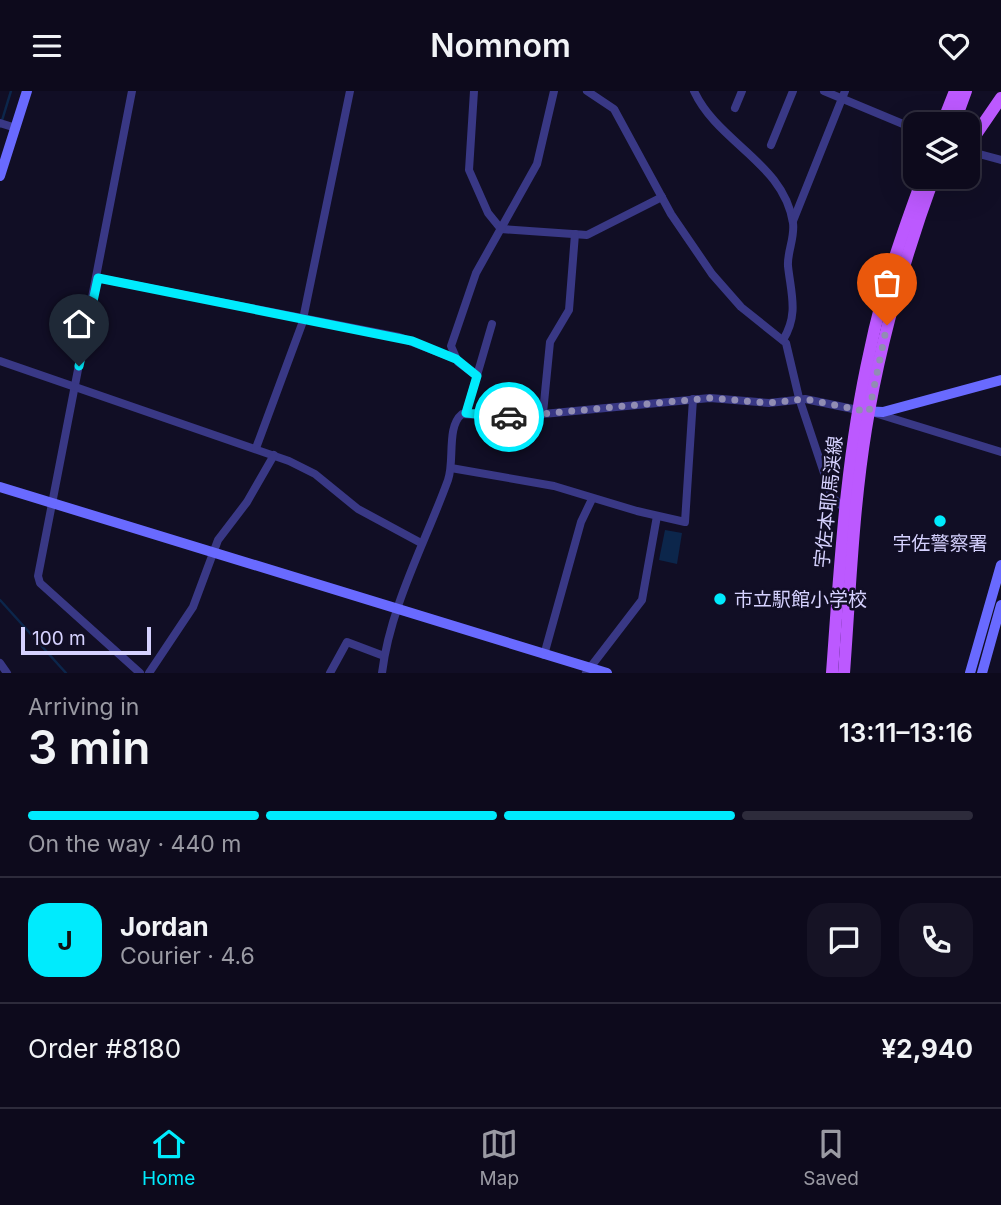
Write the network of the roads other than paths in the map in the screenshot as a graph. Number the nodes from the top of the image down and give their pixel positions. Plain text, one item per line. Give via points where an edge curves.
1 (27, 91) edge
2 (132, 91) edge
3 (350, 91) edge
4 (474, 91) edge
5 (554, 91) edge
6 (587, 91) edge
7 (694, 91) edge
8 (742, 91) edge
9 (793, 91) edge
10 (824, 91) edge
11 (955, 91) edge
12 (967, 91) edge
13 (844, 95) edge
14 (1001, 98) edge
15 (735, 108) dead end
16 (947, 112) edge
17 (959, 112) edge
18 (0, 123) edge
19 (903, 123) edge
20 (16, 128) junction
21 (980, 130) edge
22 (771, 145) dead end
23 (980, 153) edge
24 (1001, 160) edge
25 (0, 176) edge
26 (919, 189) edge
27 (930, 189) edge
28 (662, 197) junction
29 (793, 221) junction
30 (500, 229) junction
31 (575, 234) junction
32 (98, 278) junction
33 (304, 317) junction
34 (492, 324) dead end
35 (783, 340) junction
36 (456, 359) junction
37 (0, 361) edge
38 (477, 376) junction
39 (1001, 380) edge
40 (75, 388) junction
41 (799, 398) junction
42 (693, 399) junction
43 (867, 412) junction
44 (466, 413) junction
45 (543, 413) junction
46 (256, 448) junction
47 (1001, 452) edge
48 (274, 455) junction
49 (451, 468) junction
50 (0, 487) edge
51 (592, 499) junction
52 (54, 503) junction
53 (845, 509) junction
54 (657, 516) junction
55 (421, 543) junction
56 (214, 553) junction
57 (1001, 565) edge
58 (1001, 605) edge
59 (399, 610) junction
60 (544, 655) junction
61 (384, 656) junction
62 (0, 663) edge
63 (587, 671) edge
64 (7, 673) edge
65 (140, 673) edge
66 (149, 673) edge
67 (330, 673) edge
68 (382, 673) edge
69 (607, 673) edge
70 (832, 673) edge
71 (844, 673) edge
72 (970, 673) edge
73 (982, 673) edge

1 - 20 street
2 - 32 street
3 - 33 street
4 - 30 street via 469,170
5 - 30 street via 537,164
6 - 28 street via 614,109
7 - 29 street via 708,114 775,179
8 - 15 street
9 - 22 street
10 - 13 street
11 - 16 main road
12 - 17 main road
13 - 19 street
13 - 29 street
14 - 21 main road
18 - 20 street
20 - 25 street
23 - 24 street
26 - 43 main road, 宇佐本耶馬渓線 via 883,295
27 - 43 main road, 宇佐本耶馬渓線 via 890,310
28 - 31 street via 594,233
28 - 35 street via 712,274 741,307
29 - 35 street via 788,260 794,311
30 - 31 street
30 - 36 street via 476,273 451,346
31 - 45 street via 569,310 550,342
32 - 33 street
32 - 40 street
33 - 36 street via 399,337
33 - 46 street
34 - 38 street
35 - 41 street
36 - 38 street
37 - 40 street
38 - 44 street
39 - 43 street
40 - 46 street
40 - 52 street
41 - 42 street via 769,403
41 - 43 street
41 - 53 street via 832,498
42 - 45 street
42 - 54 street via 685,522
43 - 47 street
43 - 53 main road, 宇佐本耶馬渓線
43 - 71 main road, 宇佐本耶馬渓線
44 - 45 street via 506,417
44 - 49 street via 455,422
46 - 48 street
48 - 55 street via 310,471 351,505
48 - 56 street
49 - 51 street via 525,480
49 - 55 street
50 - 52 street
51 - 54 street
51 - 60 street via 581,522
52 - 56 street
52 - 65 street via 38,580
53 - 70 main road, 宇佐本耶馬渓線
54 - 63 street via 642,600
55 - 59 street
56 - 59 street
56 - 66 street via 193,607
57 - 72 street
58 - 73 street
59 - 60 street
59 - 61 street
60 - 63 street
61 - 67 street via 347,642
61 - 68 street
62 - 64 street
63 - 69 street

